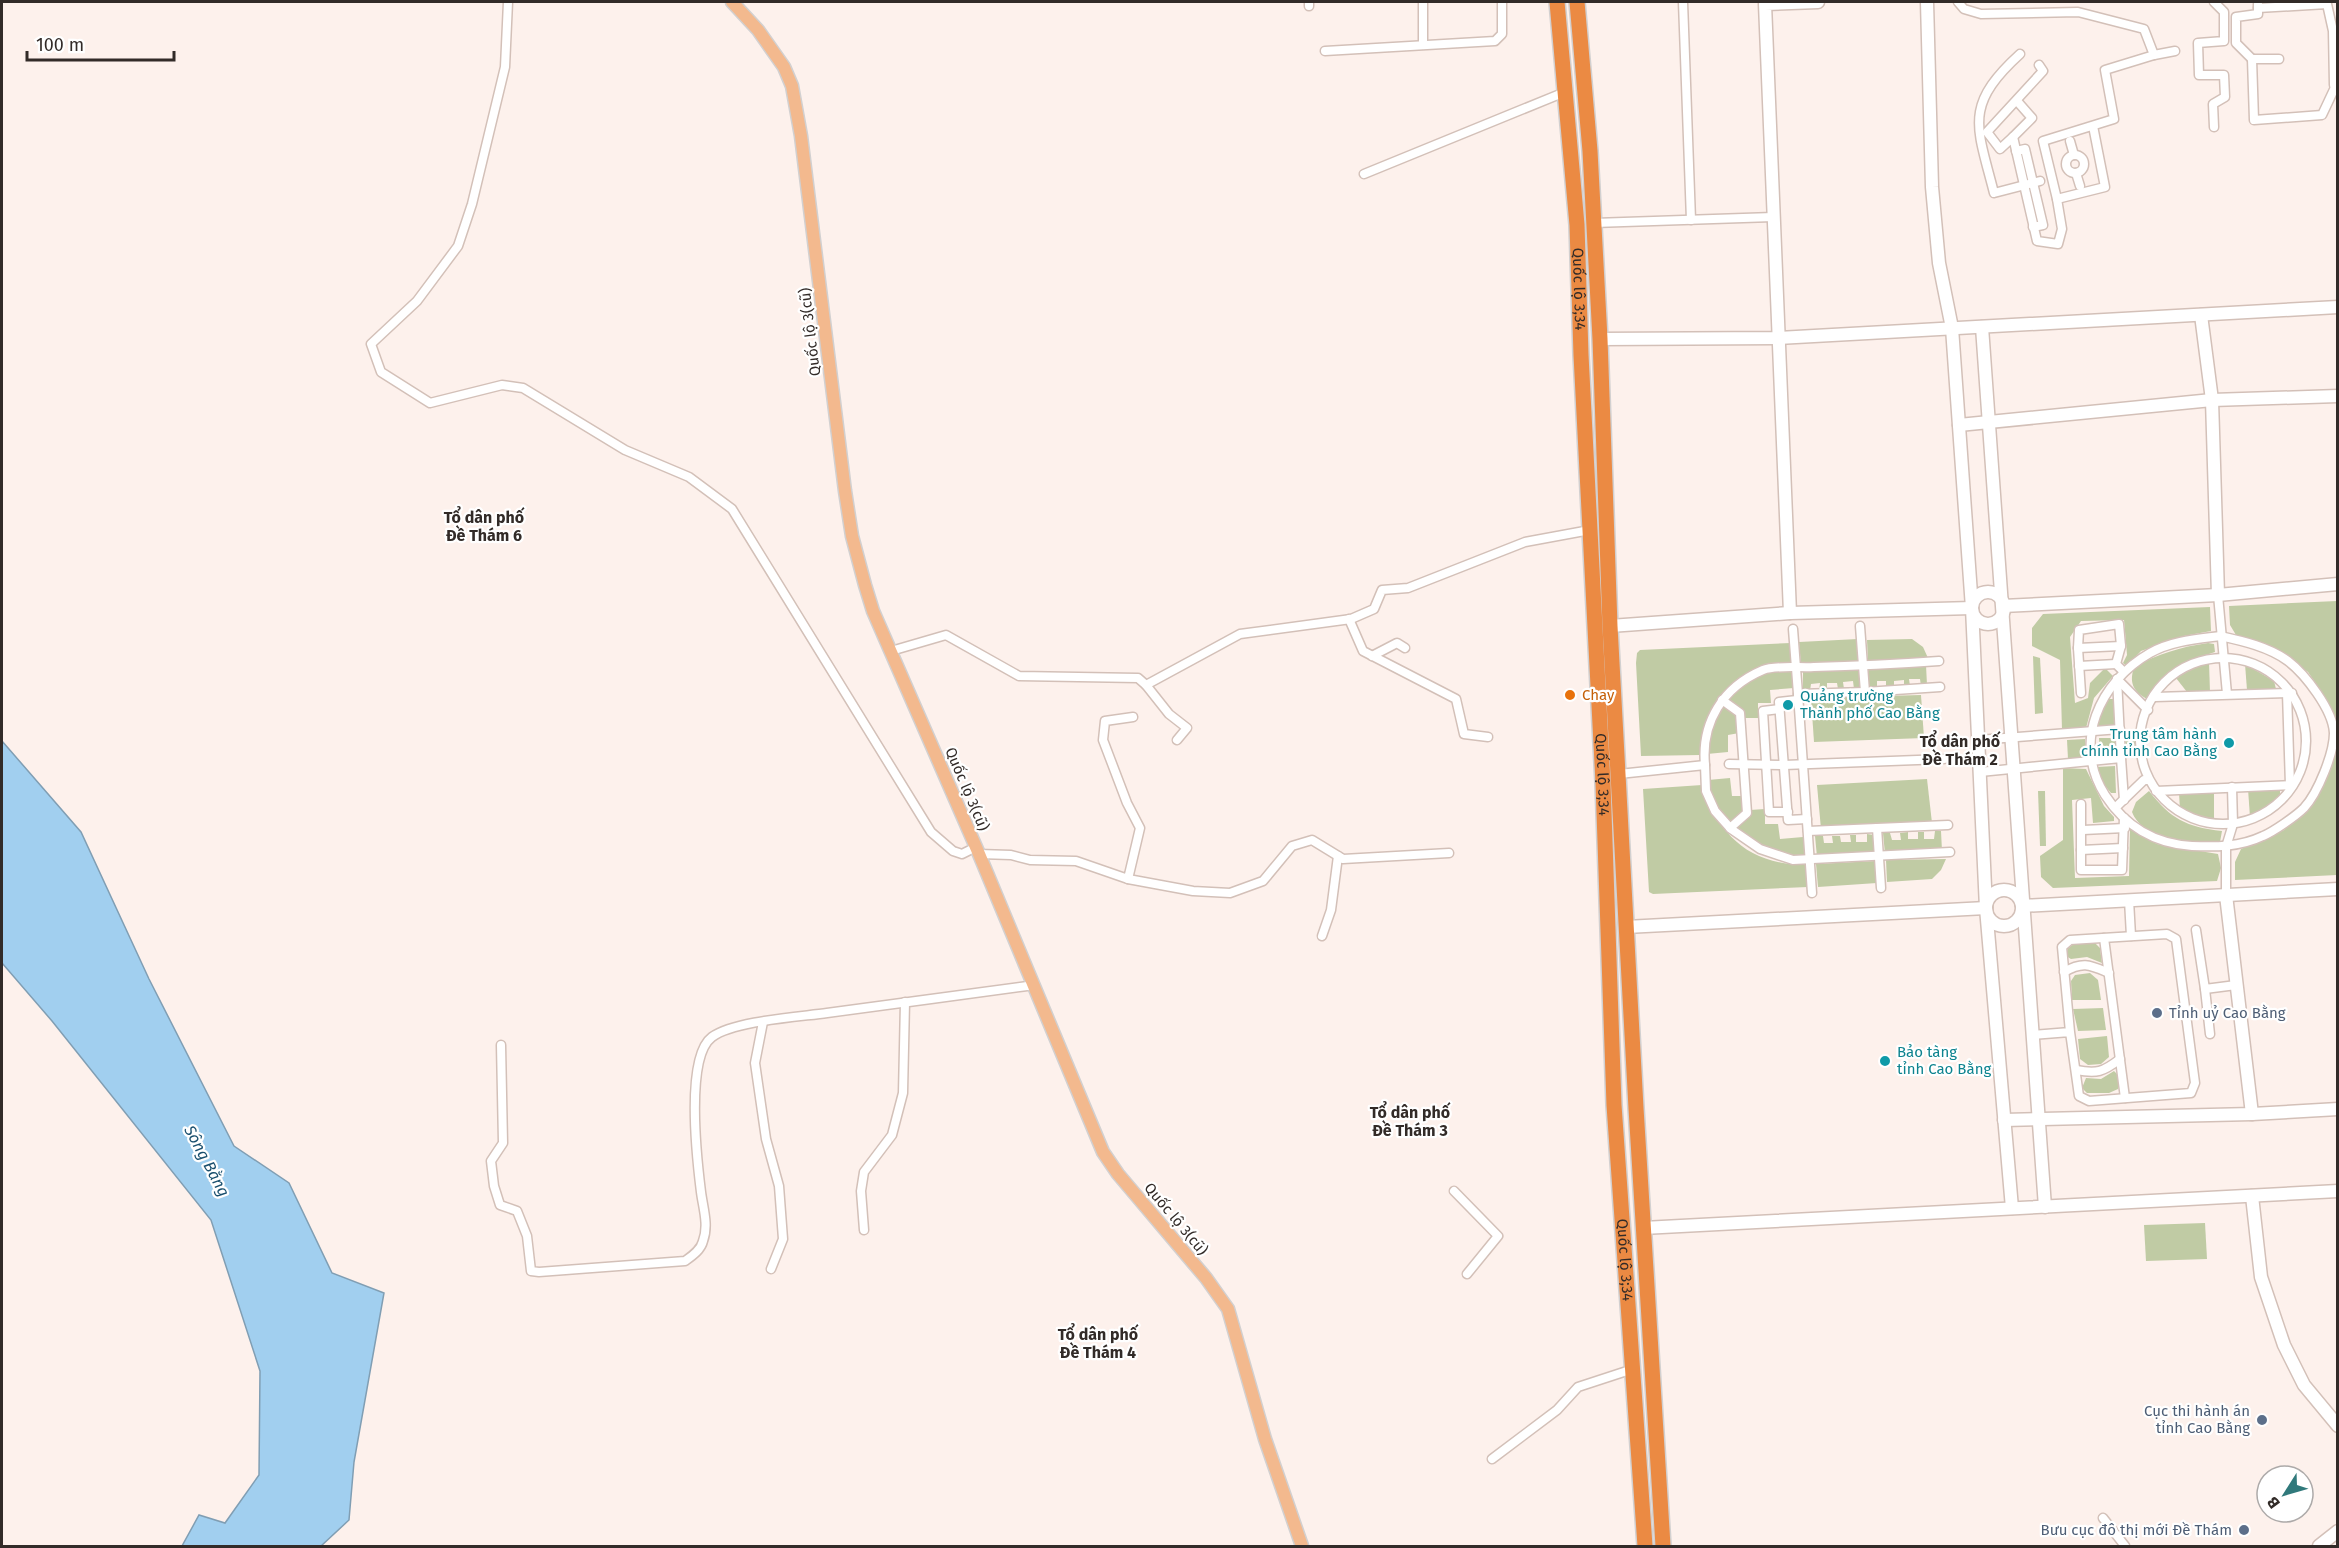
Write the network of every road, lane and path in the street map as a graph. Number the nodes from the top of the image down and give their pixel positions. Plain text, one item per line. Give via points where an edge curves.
1 (508, 2) edge
2 (732, 2) edge
3 (1423, 2) edge
4 (1502, 2) edge
5 (1557, 2) edge
6 (1577, 2) edge
7 (1683, 2) edge
8 (1818, 2) edge
9 (1927, 2) edge
10 (1958, 2) edge
11 (2214, 2) edge
12 (1762, 3) edge
13 (2335, 32) edge
14 (1423, 44) junction
15 (1325, 51) dead end
16 (2175, 51) dead end
17 (2020, 54) dead end
18 (2154, 55) junction
19 (2279, 58) dead end
20 (2252, 59) junction
21 (2039, 64) dead end
22 (2336, 83) edge
23 (1584, 90) junction
24 (1565, 92) junction
25 (2017, 100) junction
26 (2093, 126) junction
27 (2214, 127) dead end
28 (1983, 133) junction
29 (2013, 137) junction
30 (2070, 141) dead end
31 (2074, 154) junction
32 (2094, 160) dead end
33 (2084, 162) junction
34 (2066, 165) junction
35 (2055, 168) dead end
36 (2076, 172) junction
37 (1364, 174) dead end
38 (2032, 183) junction
39 (2079, 186) dead end
40 (2057, 199) junction
41 (1773, 217) junction
42 (1691, 220) junction
43 (1593, 223) junction
44 (2337, 307) edge
45 (2201, 315) junction
46 (1580, 321) junction
47 (1982, 327) junction
48 (1952, 328) junction
49 (1778, 338) junction
50 (1600, 339) junction
51 (2337, 396) edge
52 (2212, 400) junction
53 (1989, 422) junction
54 (1959, 425) junction
55 (1590, 530) junction
56 (2337, 584) edge
57 (2218, 595) junction
58 (2003, 606) junction
59 (1972, 608) junction
60 (1790, 613) junction
61 (1348, 620) junction
62 (1860, 626) dead end
63 (1603, 627) junction
64 (1793, 629) dead end
65 (2220, 636) junction
66 (2121, 646) junction
67 (1405, 648) dead end
68 (2078, 648) junction
69 (891, 651) junction
70 (1372, 656) junction
71 (2222, 657) junction
72 (1939, 662) dead end
73 (2116, 664) junction
74 (1864, 665) junction
75 (2079, 666) junction
76 (1797, 668) junction
77 (2124, 672) junction
78 (2117, 679) junction
79 (1146, 685) junction
80 (1940, 687) dead end
81 (1865, 692) junction
82 (2081, 693) dead end
83 (2290, 693) junction
84 (2227, 694) junction
85 (1797, 697) junction
86 (2155, 697) junction
87 (1722, 700) junction
88 (1780, 709) junction
89 (2148, 710) junction
90 (1133, 717) dead end
91 (2120, 729) junction
92 (2089, 732) junction
93 (2305, 736) junction
94 (1488, 737) dead end
95 (2012, 737) junction
96 (2288, 737) junction
97 (1978, 740) junction
98 (1177, 741) dead end
99 (2121, 758) junction
100 (1944, 759) dead end
101 (2091, 760) junction
102 (1729, 764) dead end
103 (1802, 764) junction
104 (1704, 765) junction
105 (1744, 765) junction
106 (1766, 765) junction
107 (1784, 765) junction
108 (2014, 770) junction
109 (1980, 772) junction
110 (1619, 774) junction
111 (2147, 780) junction
112 (2290, 785) junction
113 (2232, 787) junction
114 (2156, 791) junction
115 (2124, 800) junction
116 (2081, 804) dead end
117 (2115, 808) junction
118 (1788, 812) junction
119 (2124, 818) junction
120 (1807, 819) junction
121 (2233, 824) junction
122 (1948, 825) dead end
123 (1730, 828) junction
124 (1877, 828) junction
125 (2124, 828) junction
126 (2083, 830) junction
127 (1808, 831) junction
128 (2226, 847) junction
129 (2123, 848) junction
130 (2081, 850) junction
131 (978, 851) junction
132 (1950, 852) dead end
133 (1449, 853) dead end
134 (1338, 856) junction
135 (1879, 856) junction
136 (1810, 860) junction
137 (1128, 879) junction
138 (1881, 888) dead end
139 (2337, 889) edge
140 (1812, 893) dead end
141 (2226, 895) junction
142 (2129, 900) junction
143 (2022, 906) junction
144 (1986, 908) junction
145 (1626, 927) junction
146 (1609, 928) junction
147 (2196, 930) dead end
148 (1322, 936) dead end
149 (2131, 936) junction
150 (2104, 938) junction
151 (2064, 972) junction
152 (2109, 973) junction
153 (1035, 985) junction
154 (2236, 985) junction
155 (2205, 989) junction
156 (905, 1002) junction
157 (763, 1022) junction
158 (2070, 1032) junction
159 (2211, 1034) dead end
160 (2032, 1035) junction
161 (501, 1045) dead end
162 (2120, 1059) junction
163 (2076, 1070) junction
164 (2125, 1098) junction
165 (1636, 1108) junction
166 (1615, 1109) junction
167 (2337, 1109) edge
168 (2252, 1114) junction
169 (2038, 1119) junction
170 (2004, 1120) junction
171 (1454, 1191) dead end
172 (2337, 1191) edge
173 (2252, 1196) junction
174 (2045, 1207) junction
175 (2012, 1209) junction
176 (1643, 1228) junction
177 (864, 1230) dead end
178 (771, 1269) dead end
179 (1467, 1274) dead end
180 (1633, 1369) junction
181 (2337, 1426) edge
182 (1492, 1459) dead end
183 (2103, 1518) dead end
184 (2337, 1531) edge
185 (1302, 1546) edge
186 (1645, 1546) edge
187 (1663, 1546) edge
188 (2125, 1546) edge
189 (2319, 1546) edge

1 - 131 street via 505,67 462,235 417,301 371,344 381,372 430,403 502,385 523,388 625,450 689,477 732,509 931,832 953,851
2 - 69 main road, Quốc lộ 3(cũ) via 772,48 792,86 852,536 868,594
3 - 14 street
4 - 14 street via 1503,34 1498,39
5 - 24 highway, Quốc lộ 3;34
6 - 23 highway, Quốc lộ 3;34
7 - 42 street
8 - 12 street
9 - 48 street via 1932,187 1939,263
10 - 18 street via 1964,9 1981,14 2078,12 2144,29
11 - 27 street via 2224,12 2224,41 2198,43 2199,75 2224,75 2225,97 2213,104
12 - 41 street
13 - 20 street via 2327,4 2258,6 2258,14 2236,17 2236,44
13 - 22 street
14 - 15 street
16 - 18 street
17 - 28 street via 1997,74 1980,107 1977,128
18 - 26 street via 2105,70 2114,119
19 - 20 street
20 - 22 street via 2254,120 2322,115
21 - 25 street via 2043,71
23 - 24 highway
23 - 43 highway, Quốc lộ 3;34
24 - 37 street
24 - 46 highway, Quốc lộ 3;34
25 - 28 street
25 - 29 street via 2032,118
26 - 40 street via 2105,187
26 - 40 street via 2043,141
28 - 29 street via 2000,149
28 - 38 street via 1994,193
29 - 38 street via 2024,151
30 - 31 street
31 - 33 street
31 - 34 street via 2068,157
32 - 33 street
33 - 36 street
34 - 35 street
34 - 36 street
36 - 39 street
38 - 40 street via 2042,225 2037,241 2058,244 2062,229
41 - 42 street
41 - 49 street
42 - 43 street
43 - 50 highway, Quốc lộ 3;34
44 - 45 street
45 - 47 street
45 - 52 street
46 - 50 highway
46 - 55 highway, Quốc lộ 3;34
47 - 48 street
47 - 53 street
48 - 49 street
48 - 54 street
49 - 50 street
49 - 60 street
50 - 63 highway, Quốc lộ 3;34
51 - 52 street
52 - 53 street
52 - 57 street
53 - 54 street
53 - 58 street
54 - 59 street
55 - 61 street via 1525,542 1408,588 1382,590 1374,609
55 - 63 highway, Quốc lộ 3;34
56 - 57 street
57 - 58 street
57 - 65 street
58 - 59 street via 1994,593 1984,593 1975,598
58 - 59 street via 1999,620 1989,624 1975,618
58 - 95 street
59 - 60 street
59 - 97 street
60 - 63 street
61 - 70 street via 1363,651
61 - 79 street via 1240,634
62 - 74 street
63 - 110 highway, Quốc lộ 3;34
63 - 146 highway, Quốc lộ 3;34
64 - 76 street
65 - 71 street
65 - 77 street via 2181,641 2150,652
65 - 128 street via 2251,643 2288,661 2320,695 2334,731 2327,768 2304,807 2263,836
66 - 68 street
66 - 68 street via 2119,624 2079,630
66 - 73 street
67 - 70 street via 1397,644
68 - 75 street
69 - 79 street via 946,635 1019,676 1138,678
69 - 131 main road, Quốc lộ 3(cũ)
70 - 94 street via 1456,699 1464,734
71 - 83 street via 2267,670
71 - 84 street
71 - 86 street via 2201,659 2186,666
72 - 74 street
73 - 75 street
73 - 77 street
74 - 76 street
74 - 81 street
75 - 82 street
76 - 85 street
76 - 87 street via 1764,670
77 - 78 street
78 - 89 street
78 - 91 street
78 - 92 street
79 - 98 street via 1169,714 1187,728
80 - 81 street
81 - 85 street
83 - 84 street
83 - 93 street
83 - 96 street
84 - 86 street
85 - 88 street via 1779,702
85 - 103 street
86 - 89 street
87 - 104 street via 1708,728
87 - 105 street via 1740,713
88 - 106 street via 1763,711
88 - 107 street
89 - 111 street via 2141,732
90 - 137 street via 1105,721 1103,741 1140,828
91 - 92 street
91 - 99 street
92 - 95 street
92 - 101 street
93 - 96 street
93 - 112 street via 2302,764
95 - 97 street
95 - 108 street
96 - 112 street
97 - 109 street
99 - 101 street
99 - 115 street
100 - 103 street
101 - 108 street
101 - 117 street via 2096,780
102 - 105 street
103 - 107 street
103 - 120 street
104 - 110 street
104 - 123 street via 1706,791 1715,811
105 - 106 street
105 - 123 street via 1747,813
106 - 107 street
106 - 118 street via 1769,812
107 - 118 street
108 - 109 street
108 - 143 street
109 - 144 street
110 - 145 highway, Quốc lộ 3;34
111 - 114 street
111 - 115 street
112 - 113 street
112 - 121 street via 2262,815
113 - 114 street
113 - 121 street
114 - 121 street via 2174,812 2195,822
115 - 117 street
116 - 126 street
117 - 119 street
118 - 120 street via 1788,820
119 - 125 street
119 - 128 street via 2152,838 2178,845
120 - 127 street
121 - 128 street
122 - 124 street
123 - 136 street via 1760,849 1793,860
124 - 127 street
124 - 135 street
125 - 126 street
125 - 129 street
126 - 130 street
127 - 136 street
128 - 141 street
129 - 130 street
129 - 130 street via 2122,870 2081,870
131 - 137 street via 1030,860 1076,861
131 - 153 main road, Quốc lộ 3(cũ)
132 - 135 street
133 - 134 street via 1343,859
134 - 137 street via 1312,840 1292,846 1263,881 1230,893 1193,891
134 - 148 street via 1331,910
135 - 136 street
135 - 138 street
136 - 140 street
139 - 141 street
141 - 142 street
141 - 154 street
142 - 143 street
142 - 149 street
143 - 144 street via 2012,891 2000,890 1990,897
143 - 144 street via 2016,922 2006,926 1990,919
143 - 160 street
144 - 145 street
144 - 170 street
145 - 146 highway
145 - 165 highway, Quốc lộ 3;34
146 - 166 highway, Quốc lộ 3;34
147 - 155 street
149 - 150 street
149 - 164 street via 2167,934 2176,939 2195,1083 2191,1093
150 - 151 street via 2070,940 2062,947
150 - 152 street
151 - 152 street via 2089,965
151 - 158 street
152 - 162 street
153 - 156 street
153 - 185 main road, Quốc lộ 3(cũ) via 1104,1152 1228,1309 1265,1439
154 - 155 street
154 - 168 street
155 - 159 street
156 - 157 street
156 - 177 street via 903,1093 892,1135 864,1172
157 - 161 street via 712,1037 697,1062 695,1126 706,1216 703,1242 685,1261 531,1271 527,1236 518,1211 500,1204 494,1186 491,1161 503,1143
157 - 178 street via 755,1063 766,1139 779,1186 783,1239
158 - 160 street
158 - 163 street
160 - 169 street
162 - 163 street via 2105,1070
162 - 164 street
163 - 164 street via 2079,1096 2089,1101
165 - 166 highway
165 - 176 highway, Quốc lộ 3;34
166 - 180 highway, Quốc lộ 3;34
167 - 168 street
168 - 169 street
169 - 170 street
169 - 174 street
170 - 175 street
171 - 179 street via 1498,1236
172 - 173 street
173 - 174 street
173 - 181 street via 2261,1277 2284,1345 2304,1385
174 - 175 street
175 - 176 street
176 - 187 highway, Quốc lộ 3;34
180 - 182 street via 1578,1387 1557,1410
180 - 186 highway, Quốc lộ 3;34
183 - 188 street
184 - 189 street

